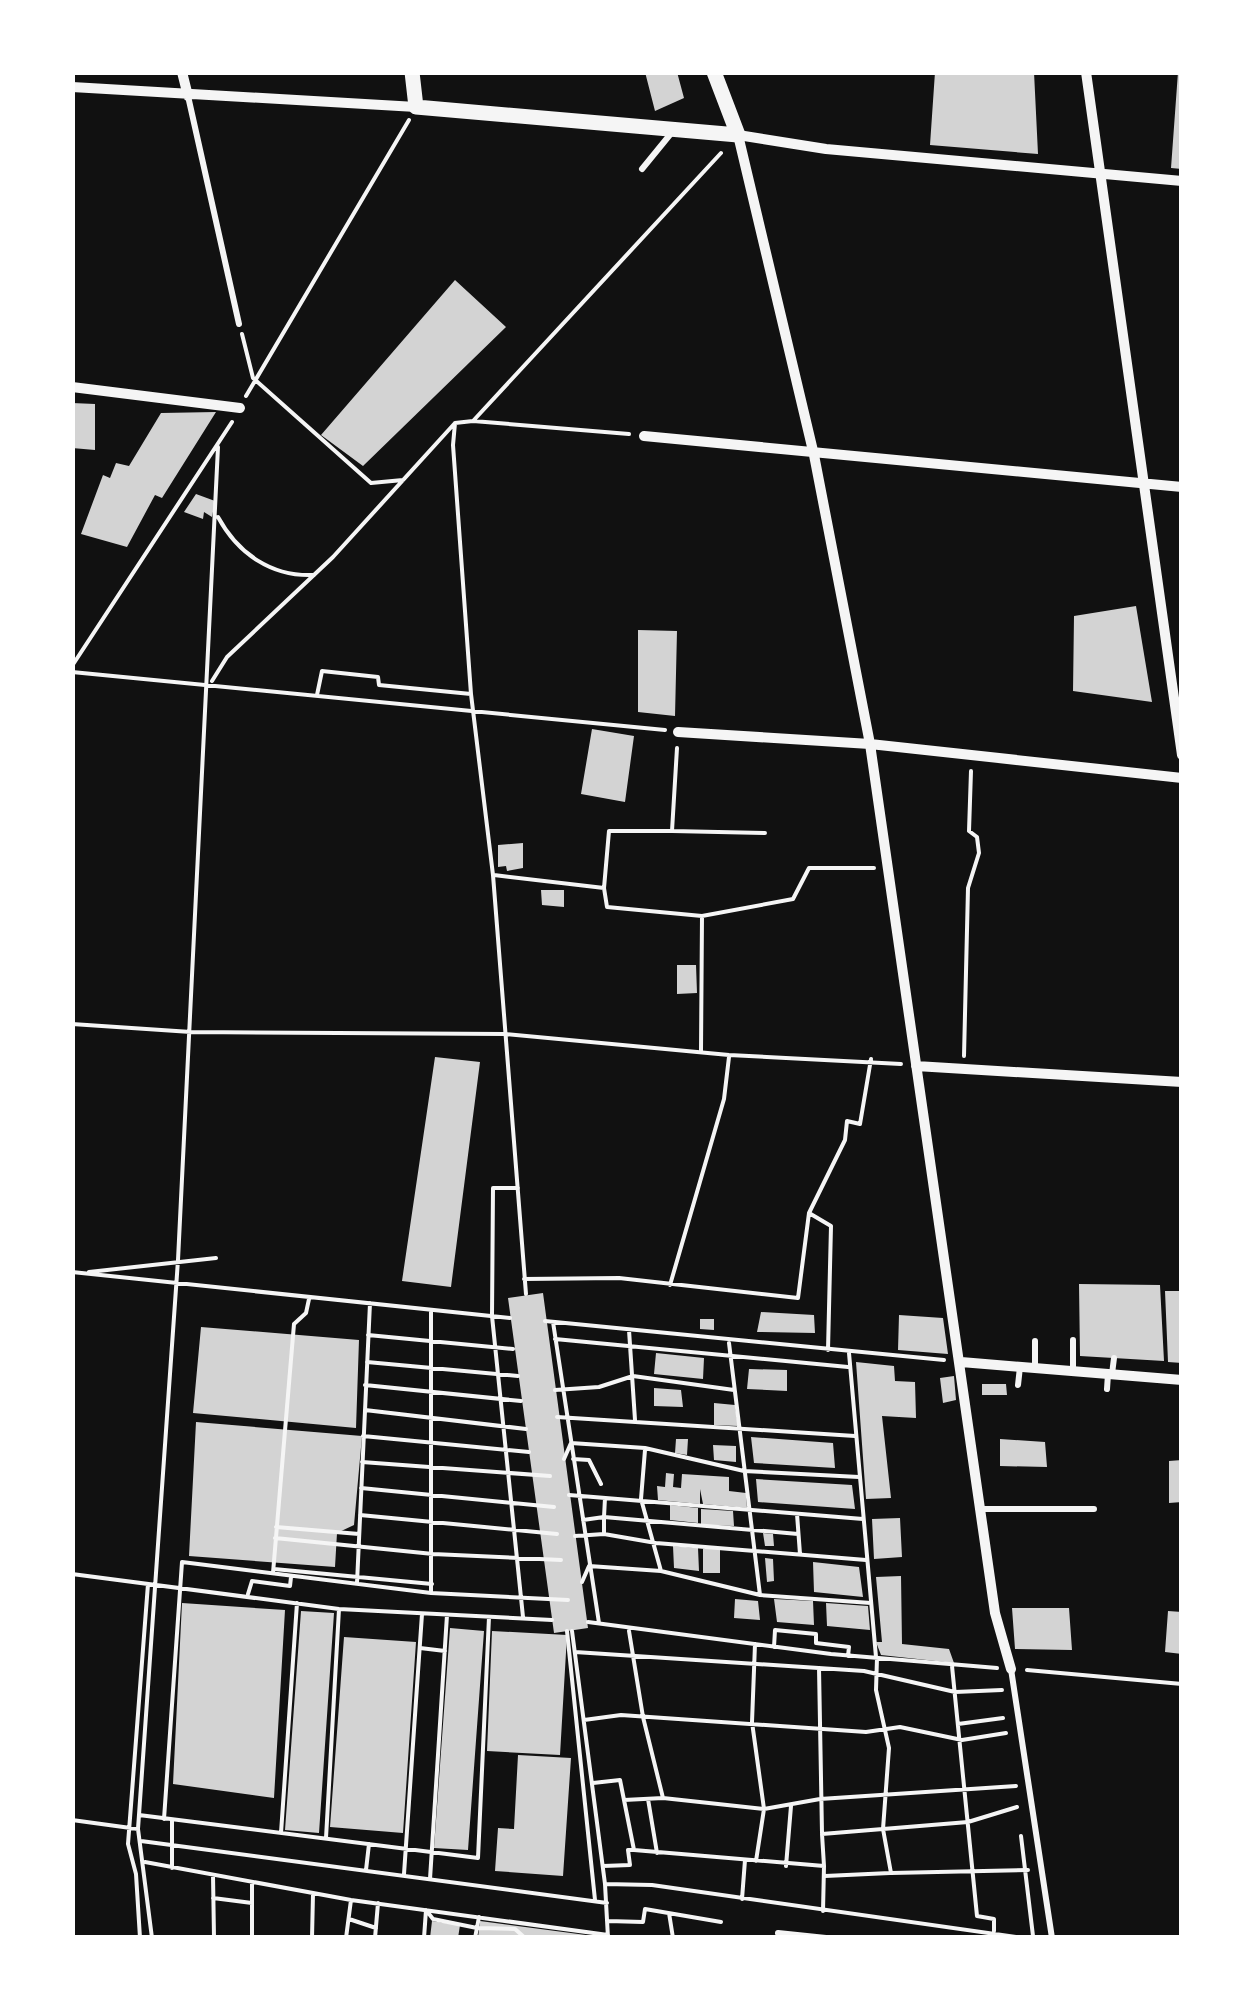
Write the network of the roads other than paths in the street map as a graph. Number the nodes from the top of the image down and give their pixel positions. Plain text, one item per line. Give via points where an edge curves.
1 (182, 72) edge
2 (412, 72) edge
3 (714, 72) edge
4 (1086, 72) edge
5 (72, 88) edge
6 (188, 96) junction
7 (416, 107) junction
8 (674, 130) junction
9 (738, 135) junction
10 (642, 169) dead end
11 (1100, 175) junction
12 (1182, 182) edge
13 (240, 324) road end
14 (72, 387) edge
15 (240, 408) road end
16 (644, 436) road end
17 (814, 454) junction
18 (1143, 483) junction
19 (1182, 487) edge
20 (678, 732) road end
21 (870, 744) junction
22 (1182, 755) edge
23 (1182, 778) edge
24 (916, 1066) junction
25 (1182, 1082) edge
26 (1073, 1340) dead end
27 (1036, 1341) dead end
28 (1114, 1358) dead end
29 (961, 1362) junction
30 (1020, 1367) junction
31 (1034, 1368) junction
32 (1073, 1370) junction
33 (1110, 1374) junction
34 (1182, 1380) edge
35 (1018, 1385) dead end
36 (1107, 1389) dead end
37 (980, 1509) junction
38 (1094, 1509) dead end
39 (1011, 1669) joint
40 (778, 1932) dead end
41 (826, 1938) edge
42 (1052, 1938) edge

1 - 6 street
2 - 7 street
3 - 9 street
4 - 11 street
5 - 6 street
6 - 7 street
6 - 13 lane
7 - 8 street
8 - 9 street
8 - 10 lane
9 - 11 street
9 - 17 street
11 - 12 street
11 - 18 street
14 - 15 street
16 - 17 street
17 - 18 street
17 - 21 street
18 - 19 street
18 - 22 street
20 - 21 street
21 - 23 street
21 - 24 street
24 - 25 street
24 - 29 street
26 - 32 lane
27 - 31 lane
28 - 33 lane
29 - 30 street
29 - 37 street
30 - 31 street
30 - 35 lane
31 - 32 street
32 - 33 street
33 - 34 street
33 - 36 lane
37 - 38 lane
37 - 39 street via 995,1614
39 - 42 lane
40 - 41 lane

